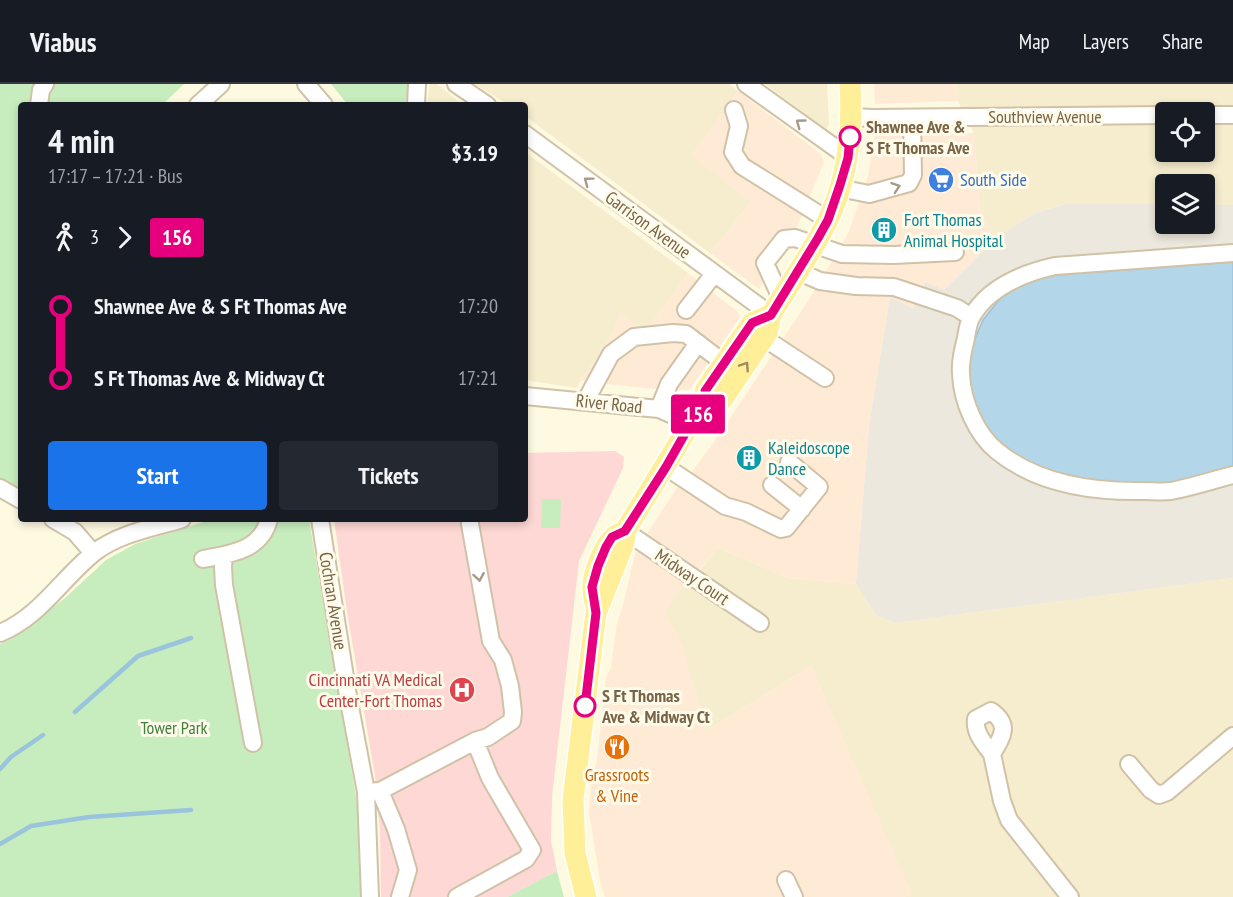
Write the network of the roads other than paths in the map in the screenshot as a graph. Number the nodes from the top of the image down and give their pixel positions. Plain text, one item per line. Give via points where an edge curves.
1 (45, 84) edge
2 (221, 84) edge
3 (306, 84) edge
4 (417, 84) edge
5 (456, 84) edge
6 (746, 84) edge
7 (850, 84) edge
8 (39, 102) edge
9 (201, 102) edge
10 (321, 102) edge
11 (416, 102) edge
12 (483, 102) edge
13 (734, 111) dead end
14 (1215, 115) edge
15 (1233, 115) edge
16 (1155, 116) edge
17 (852, 117) junction
18 (912, 118) junction
19 (528, 136) edge
20 (848, 158) junction
21 (839, 188) junction
22 (828, 220) junction
23 (814, 244) junction
24 (955, 252) dead end
25 (1233, 253) edge
26 (797, 271) junction
27 (714, 274) junction
28 (776, 307) junction
29 (686, 310) dead end
30 (971, 317) junction
31 (764, 338) junction
32 (698, 343) junction
33 (724, 363) junction
34 (825, 378) dead end
35 (528, 396) edge
36 (585, 402) junction
37 (705, 405) junction
38 (659, 410) junction
39 (691, 423) junction
40 (789, 462) dead end
41 (666, 467) junction
42 (1233, 475) edge
43 (771, 485) dead end
44 (0, 488) edge
45 (18, 498) edge
46 (802, 509) junction
47 (58, 522) edge
48 (172, 522) edge
49 (268, 522) edge
50 (320, 522) edge
51 (471, 522) edge
52 (625, 531) junction
53 (93, 553) junction
54 (224, 555) junction
55 (203, 559) dead end
56 (759, 623) dead end
57 (0, 633) edge
58 (1233, 736) edge
59 (475, 741) junction
60 (254, 743) dead end
61 (992, 754) dead end
62 (1129, 765) dead end
63 (373, 791) junction
64 (786, 880) dead end
65 (370, 897) edge
66 (400, 897) edge
67 (457, 897) edge
68 (586, 897) edge
69 (794, 897) edge
70 (1070, 897) edge

1 - 8 street
2 - 9 street
3 - 10 street
4 - 11 street
5 - 12 street
20 -> 6 street
7 - 17 main road
13 - 22 street via 739,126 733,152 742,166
14 - 15 street
16 - 18 street, Southview Avenue
17 - 18 street, Southview Avenue
17 - 20 main road
21 -> 18 street via 869,194 909,183 913,174
27 -> 19 street, Garrison Avenue
20 - 21 main road
21 - 22 main road
22 - 23 main road
23 - 24 street via 842,254
23 - 26 main road
23 - 28 street via 784,239 765,263
25 - 30 street via 1034,270 992,293
26 - 28 main road
26 - 30 street via 820,281 894,287 957,308
27 - 28 street, Garrison Avenue
27 - 29 street
28 - 31 main road
28 - 33 main road via 752,323
30 - 42 street via 960,372 970,414 983,437 1015,464 1061,483 1128,492 1169,491
31 - 34 street
37 -> 31 main road via 720,402
32 - 33 street
32 - 36 street via 686,334 634,337 611,354
32 - 38 street via 669,384
33 - 37 main road via 705,391
35 - 36 street, River Road
36 - 38 street, River Road
37 - 39 main road
38 - 39 street, River Road
39 - 41 main road
40 - 46 street via 819,487
41 - 46 street via 725,506 781,529
41 - 52 main road
43 - 46 street
44 - 45 street
47 - 53 street via 75,532
48 - 53 street via 121,538
49 - 54 street via 249,548
50 - 63 street, Cochran Avenue via 348,696
51 -> 59 street via 491,641 503,660 513,712 512,721 503,728
52 - 56 street, Midway Court
52 - 68 main road via 624,543 596,613 573,800 575,853
53 - 57 street via 51,597
54 - 55 street
54 - 60 street via 224,585
58 - 62 street via 1159,795
59 - 63 street
59 - 67 street via 490,778 532,850 526,859
61 - 70 street via 1009,820
63 - 65 street, Cochran Avenue
63 - 66 street via 396,829 408,870
64 - 69 street

